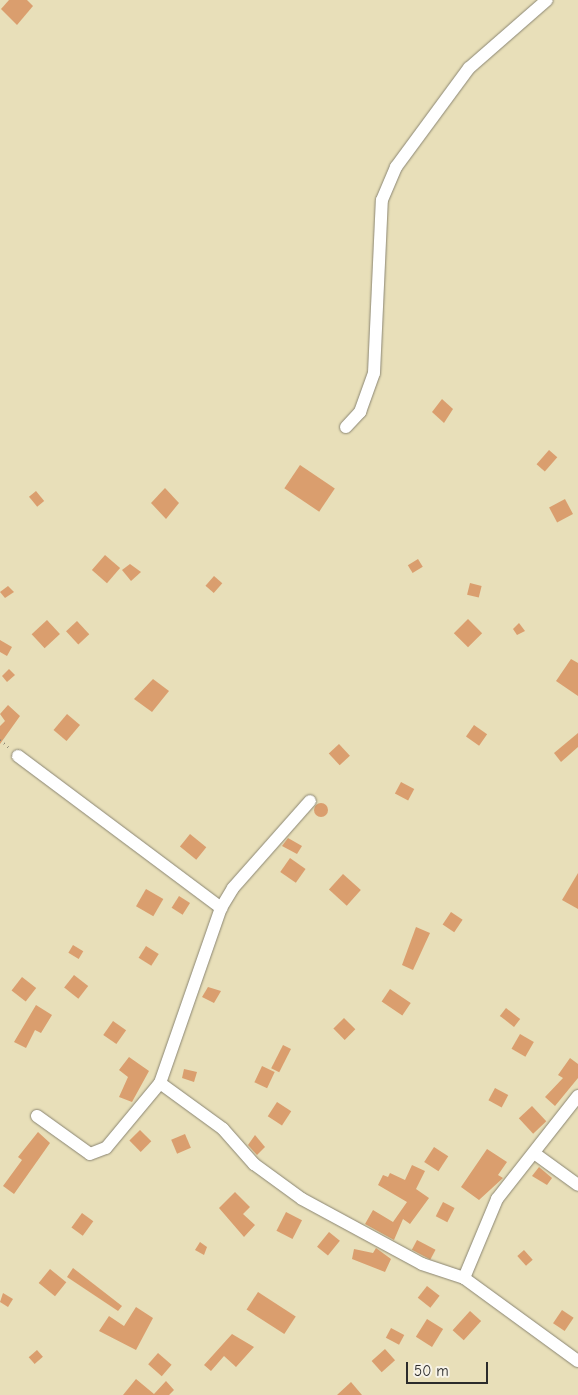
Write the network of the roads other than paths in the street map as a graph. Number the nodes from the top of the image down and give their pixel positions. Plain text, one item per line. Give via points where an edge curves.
1 (547, 0) edge
2 (346, 427) dead end
3 (18, 756) dead end
4 (310, 801) dead end
5 (221, 908) junction
6 (160, 1083) junction
7 (578, 1096) edge
8 (37, 1116) dead end
9 (534, 1153) junction
10 (578, 1185) edge
11 (464, 1278) junction
12 (578, 1361) edge

1 - 2 street via 469,68 396,168 382,200 374,372 360,412
3 - 5 street
4 - 5 street via 248,870
5 - 6 street
6 - 8 street via 106,1148 90,1154
6 - 11 street via 223,1129 254,1164 302,1199 422,1264
7 - 9 street
9 - 10 street
9 - 11 street via 497,1199
11 - 12 street

